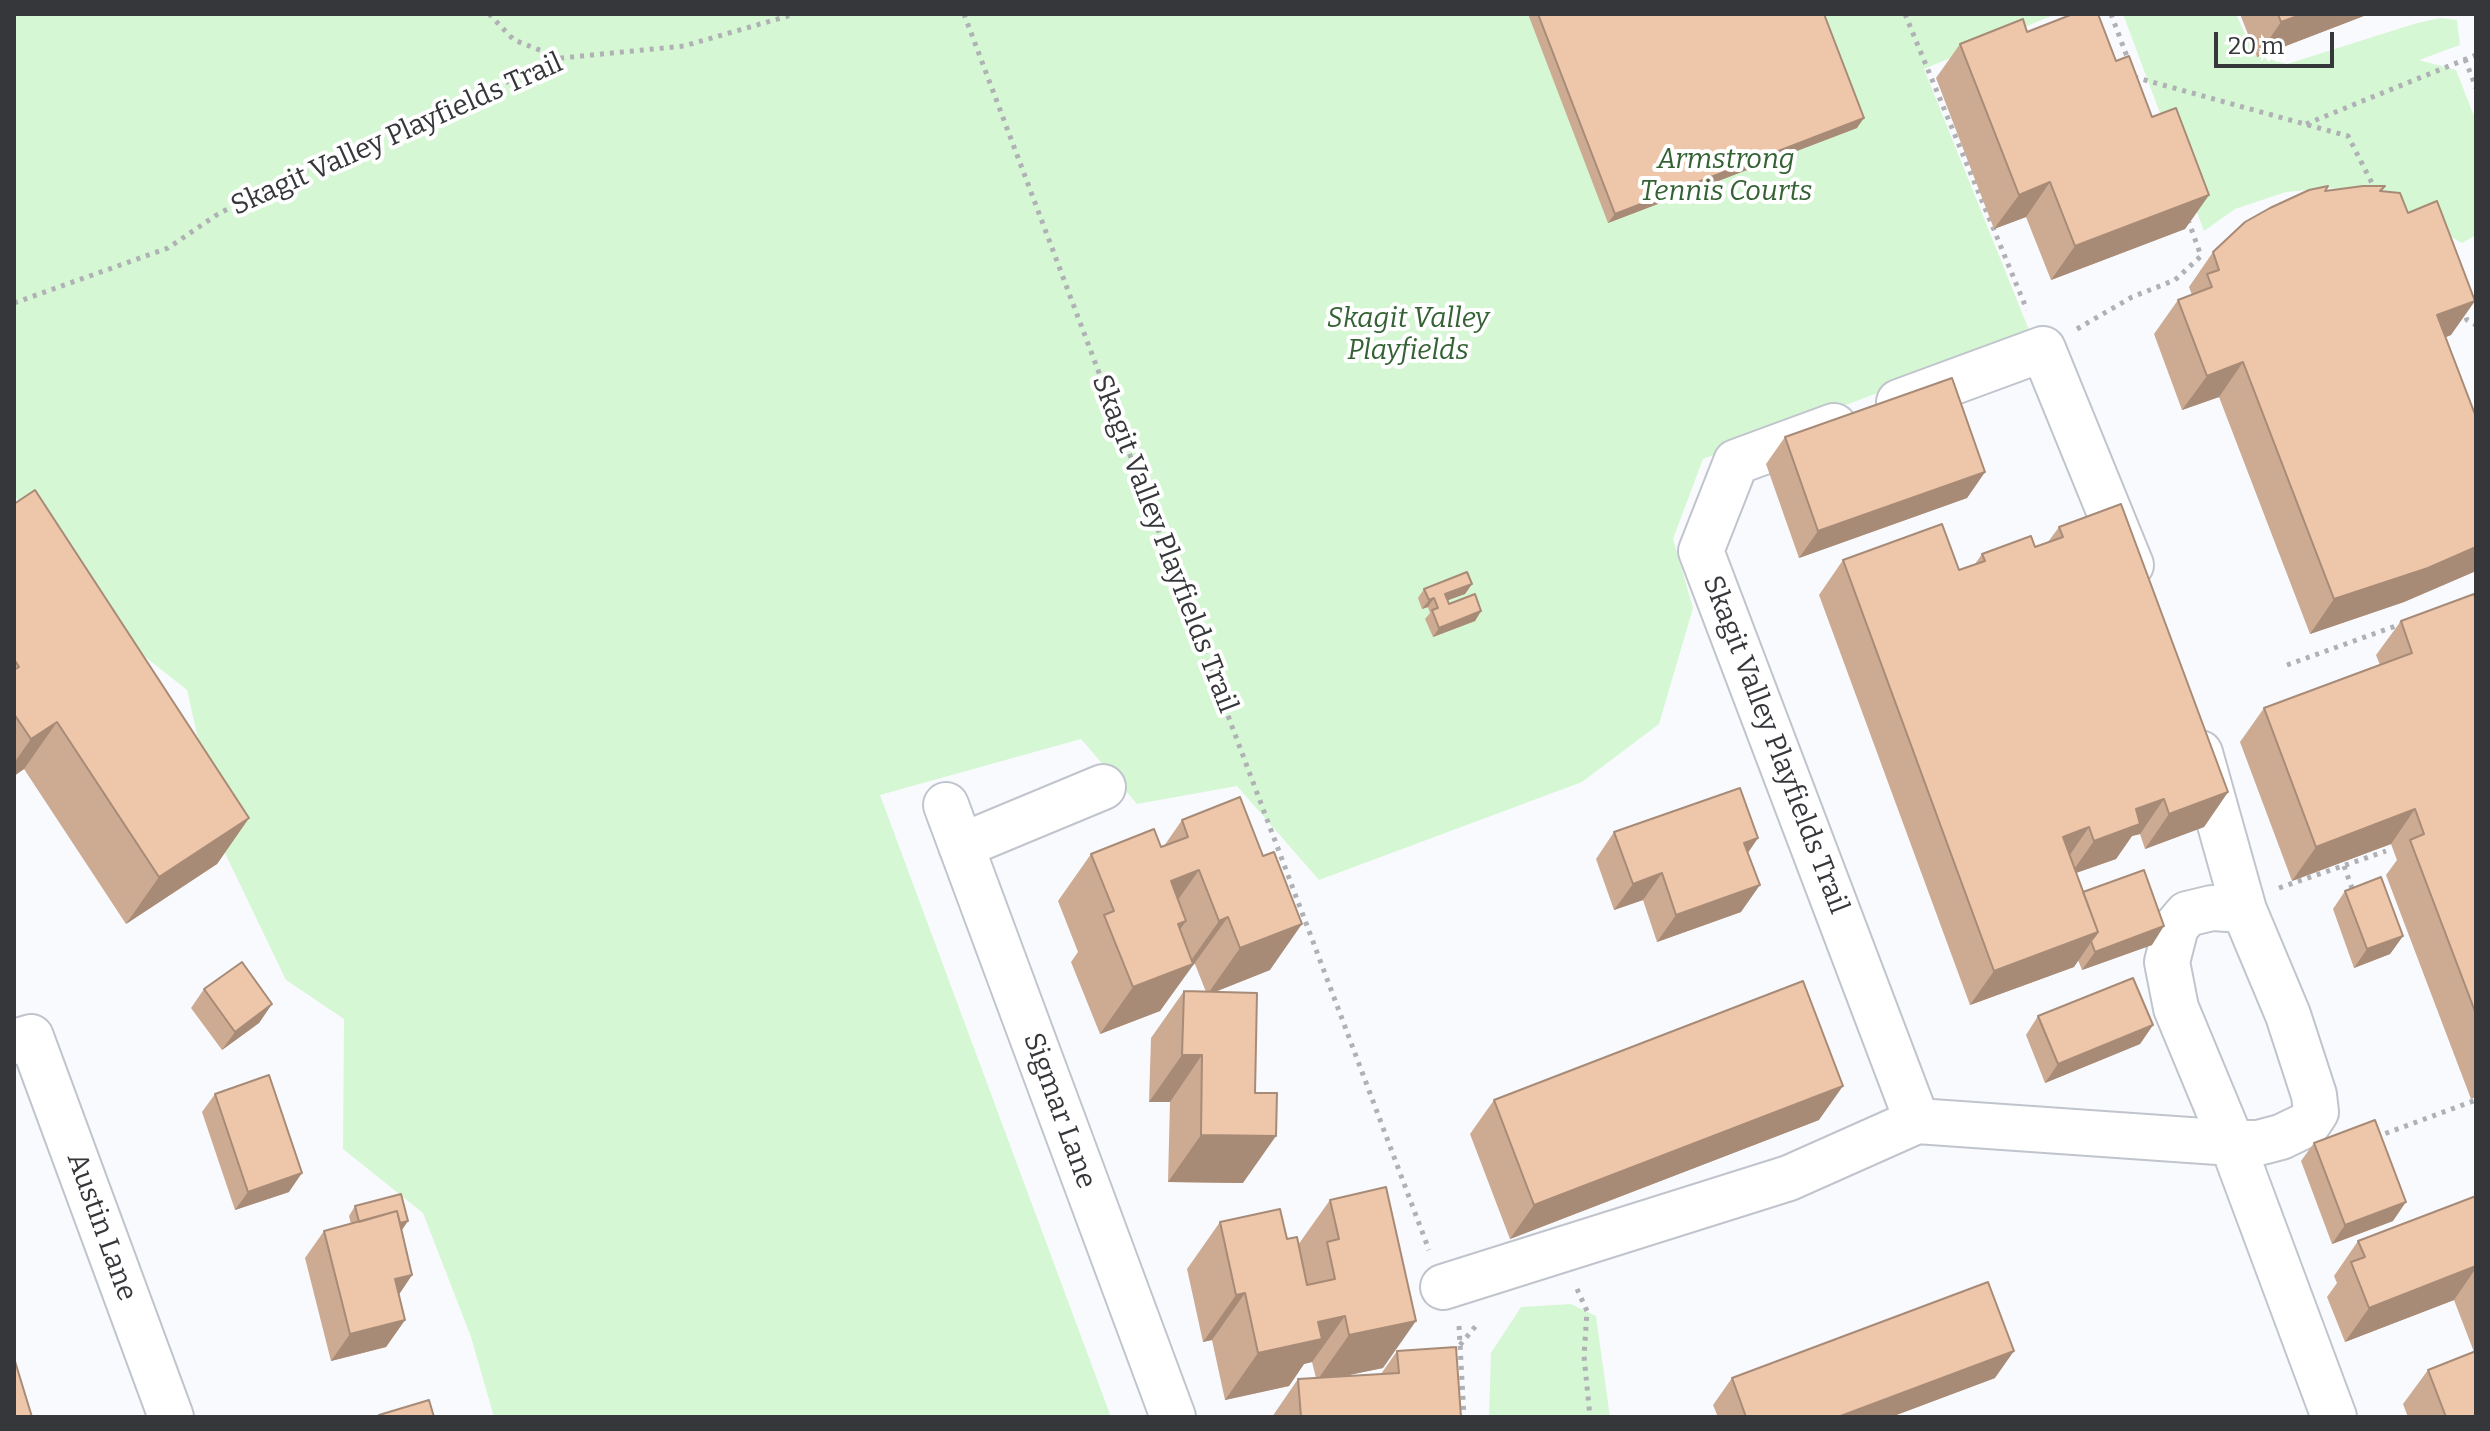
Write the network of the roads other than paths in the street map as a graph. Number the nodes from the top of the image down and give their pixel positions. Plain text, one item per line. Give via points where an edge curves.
1 (2147, 606) edge
2 (2190, 721) edge
3 (1103, 787) dead end
4 (946, 805) dead end
5 (961, 846) junction
6 (2256, 902) junction
7 (22, 1040) edge
8 (1917, 1121) junction
9 (2232, 1143) junction
10 (1443, 1287) road end
11 (171, 1417) edge
12 (1173, 1417) edge
13 (2334, 1417) edge

1 - 8 street, Skagit Valley Playfields Trail via 2043,349 1736,462 1701,551
2 - 6 street
3 - 5 street
4 - 5 street, Sigmar Lane
5 - 12 street, Sigmar Lane
6 - 9 street via 2316,1112 2308,1124 2281,1137
6 - 9 street via 2187,914 2176,927 2167,962 2176,1008
7 - 11 street, Austin Lane
8 - 9 street
8 - 10 street via 1789,1178
9 - 13 street

